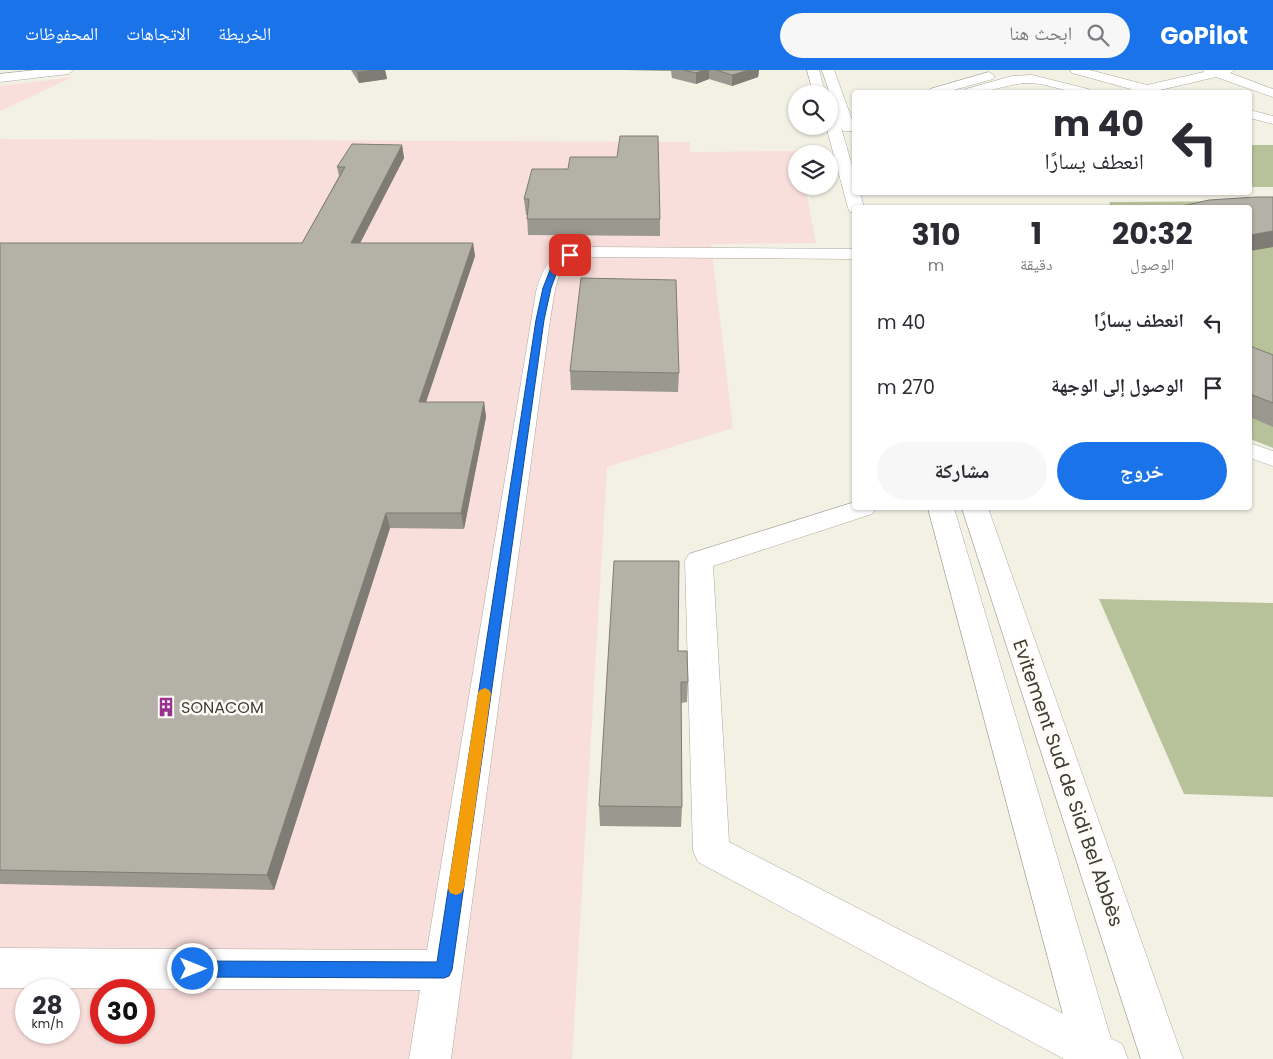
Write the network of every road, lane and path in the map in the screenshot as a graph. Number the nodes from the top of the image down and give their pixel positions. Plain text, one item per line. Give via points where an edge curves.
1 (68, 70) edge
2 (813, 70) edge
3 (819, 70) edge
4 (828, 70) edge
5 (834, 70) edge
6 (1008, 70) edge
7 (1076, 70) edge
8 (1100, 70) edge
9 (1229, 70) edge
10 (1212, 71) edge
11 (0, 78) edge
12 (817, 85) edge
13 (825, 85) edge
14 (828, 85) edge
15 (838, 88) edge
16 (942, 90) edge
17 (978, 90) edge
18 (1075, 90) edge
19 (1149, 90) edge
20 (1150, 90) edge
21 (1156, 90) edge
22 (1273, 93) edge
23 (1273, 99) edge
24 (1252, 104) edge
25 (838, 113) edge
26 (1252, 115) edge
27 (1273, 120) edge
28 (836, 135) edge
29 (852, 140) dead end
30 (852, 193) edge
31 (872, 203) dead end
32 (855, 204) edge
33 (852, 254) edge
34 (1252, 451) edge
35 (1273, 459) edge
36 (857, 510) edge
37 (942, 510) edge
38 (976, 510) edge
39 (0, 968) edge
40 (444, 970) junction
41 (1099, 1057) edge
42 (430, 1059) edge
43 (1162, 1059) edge

1 - 11 main road
2 - 12 main road
3 - 13 main road
4 - 14 main road
5 - 15 main road
6 - 16 main road
7 - 19 main road
8 - 20 main road
9 - 10 main road
10 - 21 main road
10 - 22 main road
17 - 18 main road via 1012,80 1032,79
23 - 24 main road
25 - 29 main road
26 - 27 main road
28 - 30 main road
31 - 32 main road
33 - 40 main road via 595,252 570,255 556,265 540,320
34 - 35 main road
36 - 41 main road via 699,560 712,851
37 - 41 main road
38 - 43 main road, Evitement Sud de Sidi Bel Abbès
39 - 40 main road
40 - 42 main road

